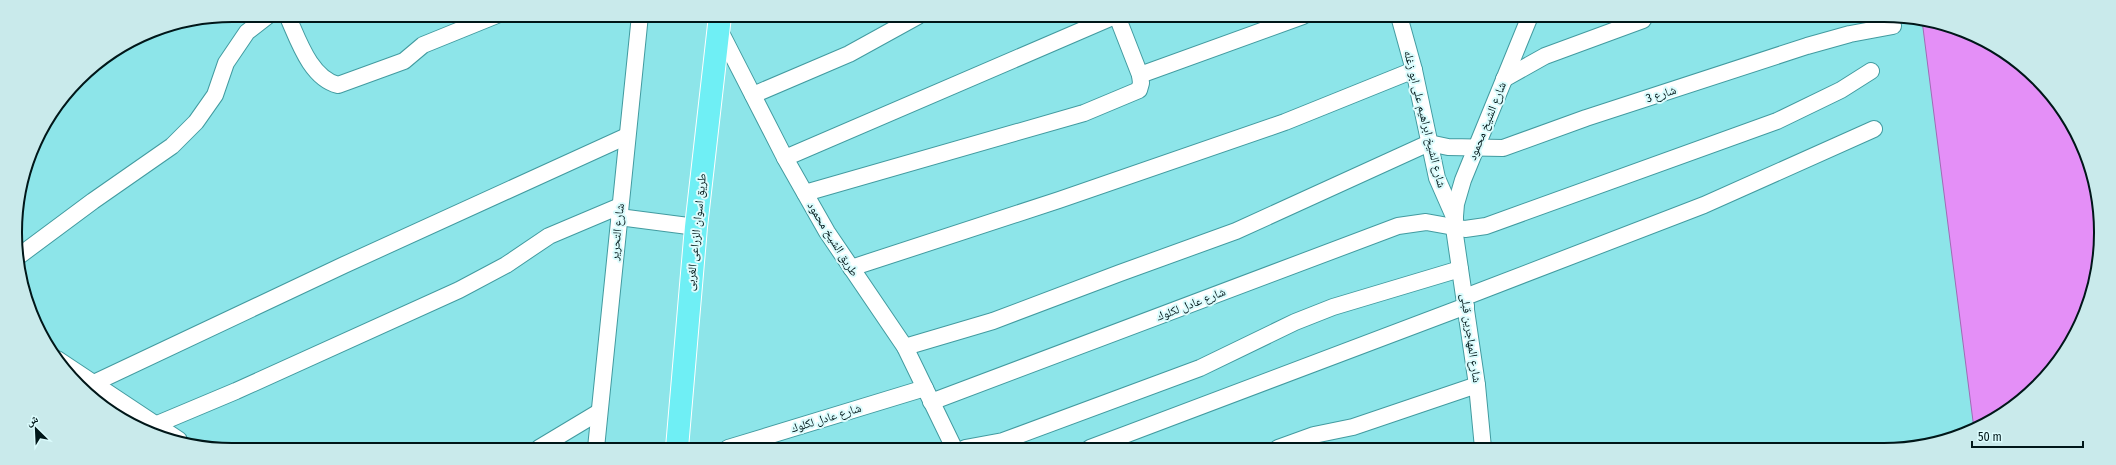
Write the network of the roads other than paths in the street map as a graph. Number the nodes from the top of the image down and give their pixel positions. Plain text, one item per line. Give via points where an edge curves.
1 (260, 22) edge
2 (290, 22) edge
3 (480, 22) edge
4 (639, 22) edge
5 (719, 22) edge
6 (719, 22) edge
7 (907, 22) edge
8 (1102, 22) edge
9 (1118, 22) edge
10 (1286, 22) edge
11 (1401, 22) edge
12 (1527, 22) edge
13 (1638, 22) edge
14 (1893, 26) dead end
15 (1414, 70) junction
16 (1871, 71) dead end
17 (1140, 75) junction
18 (1504, 78) junction
19 (753, 95) junction
20 (1874, 129) dead end
21 (627, 136) junction
22 (1429, 142) junction
23 (1477, 147) junction
24 (785, 158) junction
25 (805, 192) junction
26 (619, 211) junction
27 (1454, 224) junction
28 (696, 227) junction
29 (23, 253) edge
30 (851, 268) junction
31 (1460, 269) junction
32 (1466, 301) junction
33 (905, 347) junction
34 (72, 369) edge
35 (94, 383) junction
36 (1477, 385) junction
37 (928, 395) junction
38 (598, 412) junction
39 (155, 425) junction
40 (167, 433) edge
41 (547, 443) edge
42 (596, 443) edge
43 (677, 443) edge
44 (747, 443) edge
45 (952, 443) edge
46 (992, 443) edge
47 (1103, 443) edge
48 (1292, 443) edge
49 (1483, 443) edge

1 - 29 street via 247,32 226,63 215,95 196,122 172,146
2 - 3 street via 319,74 338,85 404,61 423,45
4 - 21 street, شارع التحرير
5 - 19 street, طريق الشيخ محمود
6 - 28 main road, طريق اسوان الزراعى الغربى
7 - 19 street via 849,54
8 - 24 street
9 - 17 street
10 - 17 street
11 - 15 street, شارع الشيخ ابراهيم على ابو زغله
12 - 18 street, شارع الشيخ محمود
13 - 18 street via 1545,56
14 - 23 street, شارع 3 via 1807,46 1586,118 1503,148
15 - 22 street, شارع الشيخ ابراهيم على ابو زغله
15 - 30 street via 1285,122
16 - 27 street, شارع عادل لكلوك via 1810,107 1777,121 1486,226 1470,229
17 - 25 street via 1139,90 1084,113
18 - 23 street, شارع الشيخ محمود
19 - 24 street, طريق الشيخ محمود
20 - 32 street via 1704,205
21 - 26 street, شارع التحرير
21 - 35 street via 337,268
22 - 23 street, شارع 3 via 1448,147
22 - 27 street, شارع الشيخ ابراهيم على ابو زغله via 1437,178
22 - 33 street via 1236,231 993,321
23 - 27 street, شارع الشيخ محمود via 1459,192
24 - 25 street, طريق الشيخ محمود
25 - 30 street, طريق الشيخ محمود
26 - 28 street
26 - 38 street, شارع التحرير
26 - 39 street via 549,236 506,265 452,293
27 - 31 street, شارع المهاجرين قبلى
27 - 37 street, شارع عادل لكلوك via 1426,222 1398,226
28 - 43 main road, طريق اسوان الزراعى الغربى
30 - 33 street, طريق الشيخ محمود
31 - 32 street, شارع المهاجرين قبلى
31 - 46 street via 1333,307 1295,322 1200,368
32 - 36 street, شارع المهاجرين قبلى
32 - 47 street
33 - 37 street, طريق الشيخ محمود
34 - 35 street
35 - 39 street
36 - 48 street via 1353,427 1314,435
36 - 49 street, شارع المهاجرين قبلى
37 - 44 street, شارع عادل لكلوك
37 - 45 street, طريق الشيخ محمود
38 - 41 street
38 - 42 street, شارع التحرير
39 - 40 street

